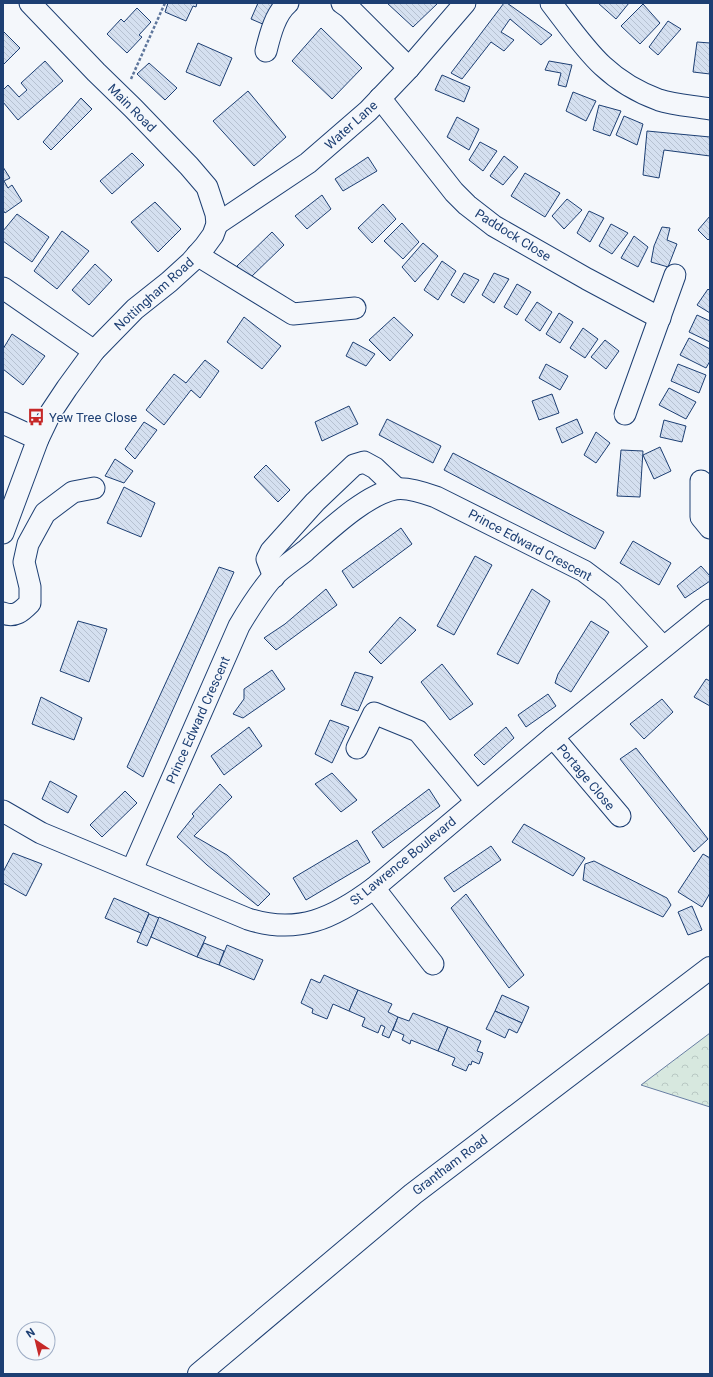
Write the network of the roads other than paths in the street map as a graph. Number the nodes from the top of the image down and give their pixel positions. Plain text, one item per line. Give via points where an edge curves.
1 (30, 3) edge
2 (288, 3) edge
3 (342, 3) edge
4 (465, 3) edge
5 (551, 3) edge
6 (266, 51) dead end
7 (409, 68) junction
8 (380, 98) junction
9 (710, 109) edge
10 (217, 224) junction
11 (197, 255) junction
12 (675, 275) dead end
13 (3, 288) edge
14 (355, 308) dead end
15 (660, 318) junction
16 (94, 351) junction
17 (625, 414) dead end
18 (3, 422) edge
19 (38, 439) junction
20 (701, 481) dead end
21 (94, 488) dead end
22 (396, 488) junction
23 (710, 528) edge
24 (3, 533) edge
25 (274, 577) junction
26 (710, 610) edge
27 (3, 613) edge
28 (663, 647) junction
29 (553, 737) junction
30 (357, 748) dead end
31 (476, 801) junction
32 (3, 811) edge
33 (620, 816) dead end
34 (132, 870) junction
35 (374, 888) junction
36 (433, 964) dead end
37 (710, 968) edge
38 (199, 1374) edge

1 - 10 street, Main Road via 207,187
2 - 6 street via 274,26
3 - 7 street
4 - 7 street, Water Lane
5 - 9 street via 589,53 614,76 660,100
7 - 8 street, Water Lane
8 - 10 street, Water Lane via 308,163
8 - 15 street, Paddock Close via 466,205 494,226
10 - 11 street, Nottingham Road via 213,235
11 - 14 street via 293,314
11 - 16 street, Nottingham Road via 135,309
12 - 15 street
13 - 16 street
15 - 17 street
16 - 19 street, Nottingham Road via 51,412
18 - 19 street
19 - 24 street, Nottingham Road
20 - 23 street via 700,517
21 - 27 street via 73,492 45,513 28,544 24,562 30,587 30,603 21,613
22 - 25 street, Prince Edward Crescent via 369,499
22 - 25 street via 375,468 364,462 354,465 315,502 271,551 267,559
22 - 28 street, Prince Edward Crescent via 419,491 436,497 584,571 612,592
25 - 34 street, Prince Edward Crescent via 256,598 239,626
26 - 28 street, St Lawrence Boulevard
28 - 29 street, St Lawrence Boulevard
29 - 31 street, St Lawrence Boulevard
29 - 33 street, Portage Close
30 - 31 street via 374,712 418,731
31 - 35 street, St Lawrence Boulevard
32 - 34 street, St Lawrence Boulevard via 40,833
34 - 35 street, St Lawrence Boulevard via 248,919 263,924 285,926 306,924 321,918 353,904
35 - 36 street
37 - 38 highway, Grantham Road via 413,1194

